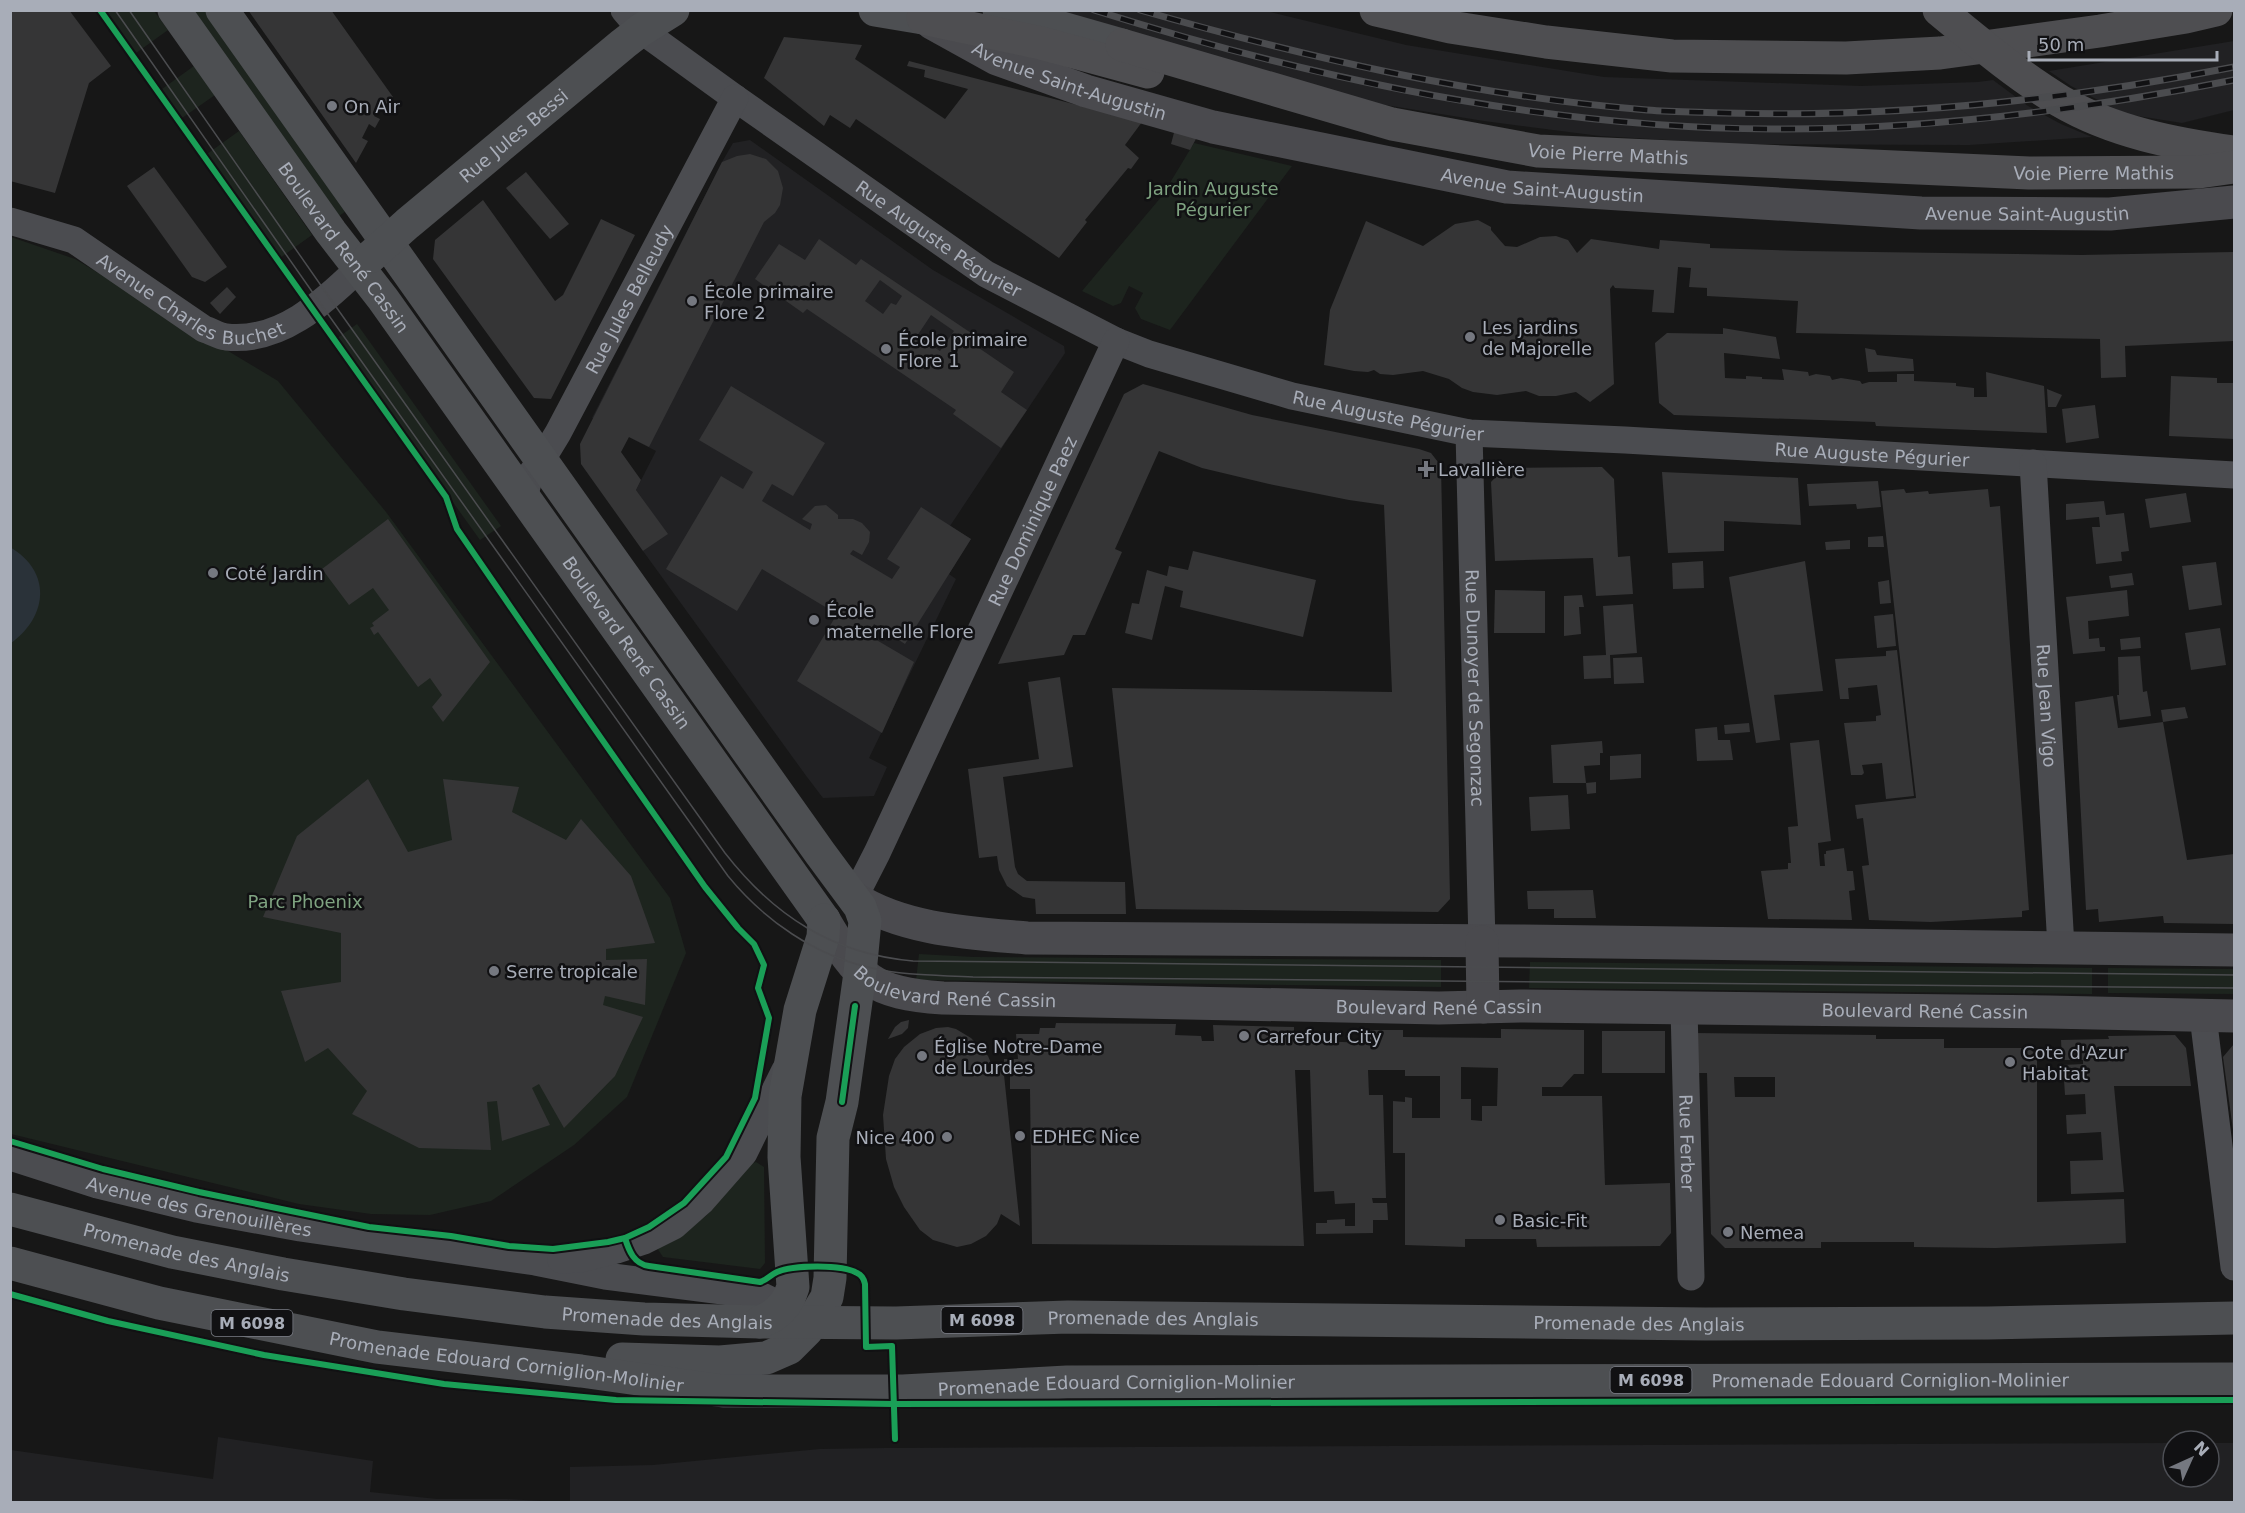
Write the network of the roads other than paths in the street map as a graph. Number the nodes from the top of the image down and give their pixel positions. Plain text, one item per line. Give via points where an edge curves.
1 (174, 10) edge
2 (222, 10) edge
3 (673, 10) edge
4 (875, 10) edge
5 (999, 10) edge
6 (1376, 10) edge
7 (1939, 10) edge
8 (2217, 10) edge
9 (923, 18) junction
10 (633, 20) edge
11 (1122, 45) joint
12 (735, 98) junction
13 (1392, 124) junction
14 (2235, 152) edge
15 (2235, 167) edge
16 (2235, 202) edge
17 (10, 221) edge
18 (386, 242) junction
19 (359, 268) junction
20 (1116, 340) junction
21 (1469, 433) junction
22 (541, 461) junction
23 (2032, 463) junction
24 (2235, 475) edge
25 (524, 498) junction
26 (854, 898) junction
27 (824, 920) junction
28 (1482, 942) junction
29 (2061, 947) junction
30 (2235, 950) edge
31 (860, 973) junction
32 (1483, 1007) junction
33 (1684, 1009) junction
34 (2219, 1016) edge
35 (790, 1061) junction
36 (10, 1157) edge
37 (10, 1209) edge
38 (535, 1262) junction
39 (10, 1263) edge
40 (2235, 1267) edge
41 (1691, 1277) dead end
42 (830, 1278) junction
43 (772, 1314) junction
44 (2235, 1318) edge
45 (860, 1321) junction
46 (812, 1322) junction
47 (497, 1362) junction
48 (2235, 1379) edge

1 - 19 main road, Boulevard René Cassin
2 - 18 main road, Boulevard René Cassin
3 - 10 main road
4 - 9 main road, Avenue Saint-Augustin
5 - 11 main road, Voie Pierre Mathis
6 - 8 highway via 1450,27 1546,42 1672,56 1845,58 1940,52 2100,31
7 - 14 highway via 2017,72 2100,120 2145,136
9 - 13 highway via 1041,43 1311,117
9 - 16 main road, Avenue Saint-Augustin via 997,59 1086,91 1213,127 1507,187 1921,213 2110,214
10 - 12 street, Rue Auguste Pégurier
10 - 18 main road, Rue Jules Bessi
11 - 13 highway, Voie Pierre Mathis
12 - 20 street, Rue Auguste Pégurier via 986,274
12 - 22 street, Rue Jules Belleudy
13 - 15 highway, Voie Pierre Mathis via 1538,151 2029,173 2199,172
17 - 19 street, Avenue Charles Buchet via 74,240 204,328 224,337 258,336 281,329 329,297
18 - 19 main road, Rue Jules Bessi
18 - 22 main road, Boulevard René Cassin
19 - 25 main road, Boulevard René Cassin
20 - 21 street, Rue Auguste Pégurier via 1149,354 1292,396
20 - 26 street, Rue Dominique Paez
21 - 23 street, Rue Auguste Pégurier
21 - 28 street, Rue Dunoyer de Segonzac
22 - 25 street, Rue Jules Belleudy via 530,475
22 - 26 main road, Boulevard René Cassin
23 - 24 street, Rue Auguste Pégurier
23 - 29 street, Rue Jean Vigo
25 - 27 main road, Boulevard René Cassin
26 - 27 main road
26 - 28 main road, Boulevard René Cassin via 918,923 1027,938
26 - 31 main road via 865,921
27 - 31 main road, Boulevard René Cassin
27 - 35 main road, Avenue des Grenouillères via 823,937 808,981
28 - 29 main road, Boulevard René Cassin
28 - 32 main road
29 - 30 main road, Boulevard René Cassin
31 - 32 main road, Boulevard René Cassin via 894,992 943,998
31 - 42 main road via 842,1102 833,1138
32 - 33 main road, Boulevard René Cassin
33 - 34 main road, Boulevard René Cassin
33 - 41 street, Rue Ferber
34 - 40 street
35 - 38 street, Avenue des Grenouillères via 744,1153 674,1226 617,1250 581,1259
35 - 43 main road, Avenue des Grenouillères via 783,1126 793,1287 791,1295
36 - 38 street, Avenue des Grenouillères via 97,1185 196,1209
37 - 43 main road, Promenade des Anglais / M 6098 via 172,1252 404,1294 545,1312 644,1318
38 - 43 street, Avenue des Grenouillères via 605,1276 762,1296
39 - 47 main road, Promenade Edouard Corniglion-Molinier / M 6098 via 159,1304 280,1329 377,1347
42 - 45 main road via 843,1307
42 - 46 main road via 826,1297
43 - 46 main road, Promenade des Anglais / M 6098
44 - 45 main road, Promenade des Anglais / M 6098 via 1716,1324 1080,1317
45 - 46 main road, Promenade des Anglais / M 6098
46 - 47 main road via 789,1348 766,1358 720,1362 582,1358
47 - 48 main road, Promenade Edouard Corniglion-Molinier / M 6098 via 723,1391 903,1391 1067,1382

